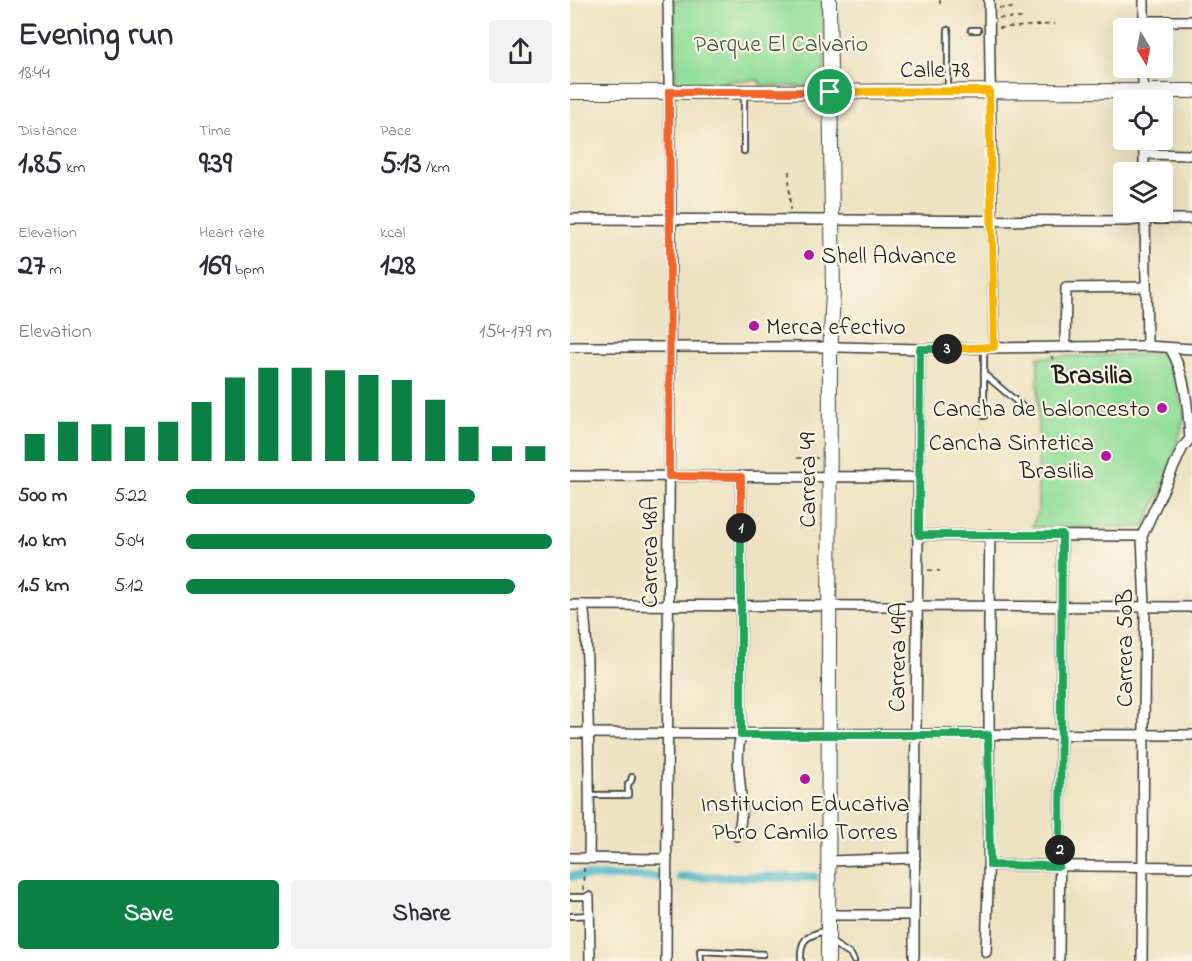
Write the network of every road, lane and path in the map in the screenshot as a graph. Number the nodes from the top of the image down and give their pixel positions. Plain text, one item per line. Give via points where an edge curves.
1 (669, 0) edge
2 (829, 0) edge
3 (940, 0) edge
4 (1144, 0) edge
5 (940, 4) dead end
6 (1016, 8) dead end
7 (989, 13) edge
8 (1026, 18) dead end
9 (1144, 18) edge
10 (1192, 21) edge
11 (1173, 23) edge
12 (1055, 24) dead end
13 (948, 30) dead end
14 (971, 30) dead end
15 (978, 30) dead end
16 (744, 91) junction
17 (948, 91) junction
18 (989, 91) junction
19 (570, 92) edge
20 (669, 92) junction
21 (830, 92) junction
22 (1192, 92) edge
23 (1173, 94) edge
24 (1113, 95) edge
25 (1144, 150) edge
26 (744, 152) dead end
27 (1144, 154) junction
28 (1192, 155) edge
29 (1144, 162) edge
30 (789, 171) dead end
31 (790, 210) dead end
32 (1173, 217) edge
33 (670, 218) junction
34 (570, 219) edge
35 (1192, 219) edge
36 (831, 220) junction
37 (992, 220) junction
38 (1113, 221) edge
39 (1145, 222) edge
40 (1146, 287) junction
41 (1147, 346) junction
42 (570, 347) edge
43 (830, 347) junction
44 (1039, 347) junction
45 (1065, 347) junction
46 (669, 348) junction
47 (989, 348) junction
48 (1170, 348) junction
49 (920, 349) junction
50 (1192, 349) edge
51 (984, 374) junction
52 (1074, 383) dead end
53 (1029, 411) dead end
54 (984, 416) dead end
55 (1191, 440) edge
56 (797, 458) dead end
57 (822, 458) dead end
58 (570, 476) edge
59 (669, 476) junction
60 (830, 476) junction
61 (741, 477) junction
62 (919, 477) junction
63 (990, 534) junction
64 (919, 535) junction
65 (1062, 535) junction
66 (1142, 536) junction
67 (918, 570) junction
68 (940, 571) dead end
69 (570, 605) edge
70 (584, 605) junction
71 (668, 605) junction
72 (741, 605) junction
73 (829, 605) junction
74 (917, 606) junction
75 (1061, 606) junction
76 (988, 607) junction
77 (1145, 607) junction
78 (1192, 608) edge
79 (589, 733) junction
80 (1060, 733) junction
81 (570, 734) edge
82 (667, 734) junction
83 (741, 735) junction
84 (828, 735) junction
85 (917, 735) junction
86 (988, 735) junction
87 (1144, 735) junction
88 (1192, 735) edge
89 (632, 777) dead end
90 (590, 795) junction
91 (737, 836) dead end
92 (570, 858) edge
93 (589, 858) junction
94 (667, 858) junction
95 (915, 858) junction
96 (828, 861) junction
97 (990, 865) junction
98 (1059, 866) junction
99 (1143, 866) junction
100 (1192, 867) edge
101 (584, 869) dead end
102 (584, 883) dead end
103 (570, 897) edge
104 (589, 897) joint
105 (590, 915) junction
106 (915, 915) junction
107 (572, 916) edge
108 (828, 928) junction
109 (986, 952) dead end
110 (763, 954) dead end
111 (914, 957) dead end
112 (1059, 958) dead end
113 (590, 961) edge
114 (666, 961) edge
115 (701, 961) edge
116 (801, 961) edge
117 (828, 961) edge
118 (854, 961) edge
119 (1142, 961) edge

1 - 20 street, Carrera 48A
2 - 21 street, Carrera 49
3 - 5 path
4 - 9 street
6 - 7 path
7 - 8 path
7 - 12 path via 1014,28
7 - 18 street
10 - 11 street
13 - 17 lane
14 - 15 lane
16 - 20 street, Calle 78
16 - 21 street, Calle 78
16 - 26 lane
17 - 18 street, Calle 78
17 - 21 street, Calle 78
18 - 24 street, Calle 78
18 - 37 street
19 - 20 street, Calle 78
20 - 33 street, Carrera 48A
21 - 36 street, Carrera 49
22 - 23 street, Calle 78
25 - 27 street
27 - 28 street
27 - 29 street
30 - 31 path
32 - 35 street
33 - 34 street
33 - 36 street
33 - 46 street, Carrera 48A
36 - 37 street
36 - 43 street, Carrera 49
37 - 38 street
37 - 47 street
39 - 40 street
40 - 41 street
40 - 45 street via 1066,288
41 - 45 street
41 - 48 street
42 - 46 street
43 - 46 street
43 - 49 street
43 - 60 street, Carrera 49
44 - 45 street
44 - 47 street
44 - 52 path
46 - 59 street, Carrera 48A
47 - 49 street
47 - 51 lane
48 - 50 street
48 - 55 street, Carrera 50B via 1185,395
49 - 62 street, Carrera 49A
51 - 53 lane
51 - 54 lane
55 - 66 street, Carrera 50B via 1184,447
56 - 57 path
58 - 59 street
59 - 61 street
59 - 71 street, Carrera 48A
60 - 61 street
60 - 62 street
60 - 73 street, Carrera 49
61 - 72 street
62 - 64 street, Carrera 49A
63 - 64 street
63 - 65 street
63 - 76 street
64 - 67 street, Carrera 49A
65 - 66 street
65 - 75 street
66 - 77 street, Carrera 50B
67 - 68 path
67 - 74 street, Carrera 49A
69 - 70 street
70 - 71 street
70 - 79 street
71 - 72 street
71 - 82 street, Carrera 48A
72 - 73 street
72 - 83 street
73 - 74 street
73 - 84 street, Carrera 49
74 - 76 street
74 - 85 street, Carrera 49A
75 - 76 street
75 - 77 street
75 - 80 street
76 - 86 street
77 - 78 street
77 - 87 street, Carrera 50B
79 - 81 street
79 - 82 street
79 - 90 street
80 - 86 street
80 - 87 street
80 - 98 street
82 - 83 street
82 - 94 street, Carrera 48A
83 - 84 street
83 - 91 street via 741,825
84 - 85 street
84 - 96 street, Carrera 49
85 - 86 street
85 - 95 street, Carrera 49A
86 - 97 street
87 - 88 street
87 - 99 street, Carrera 50B
89 - 90 lane via 628,795
90 - 93 street
92 - 93 street
93 - 94 street
94 - 114 street, Carrera 48A
95 - 96 street
95 - 106 street, Carrera 49A
96 - 108 street, Carrera 49
97 - 98 street
97 - 109 street
98 - 99 street
98 - 112 street
99 - 100 street
99 - 119 street, Carrera 50B
101 - 102 path
103 - 104 lane
104 - 105 street
105 - 107 lane
105 - 113 street
106 - 108 street
106 - 111 street, Carrera 49A
108 - 116 lane via 807,937
108 - 117 street, Carrera 49
108 - 118 lane
110 - 115 lane via 700,951

